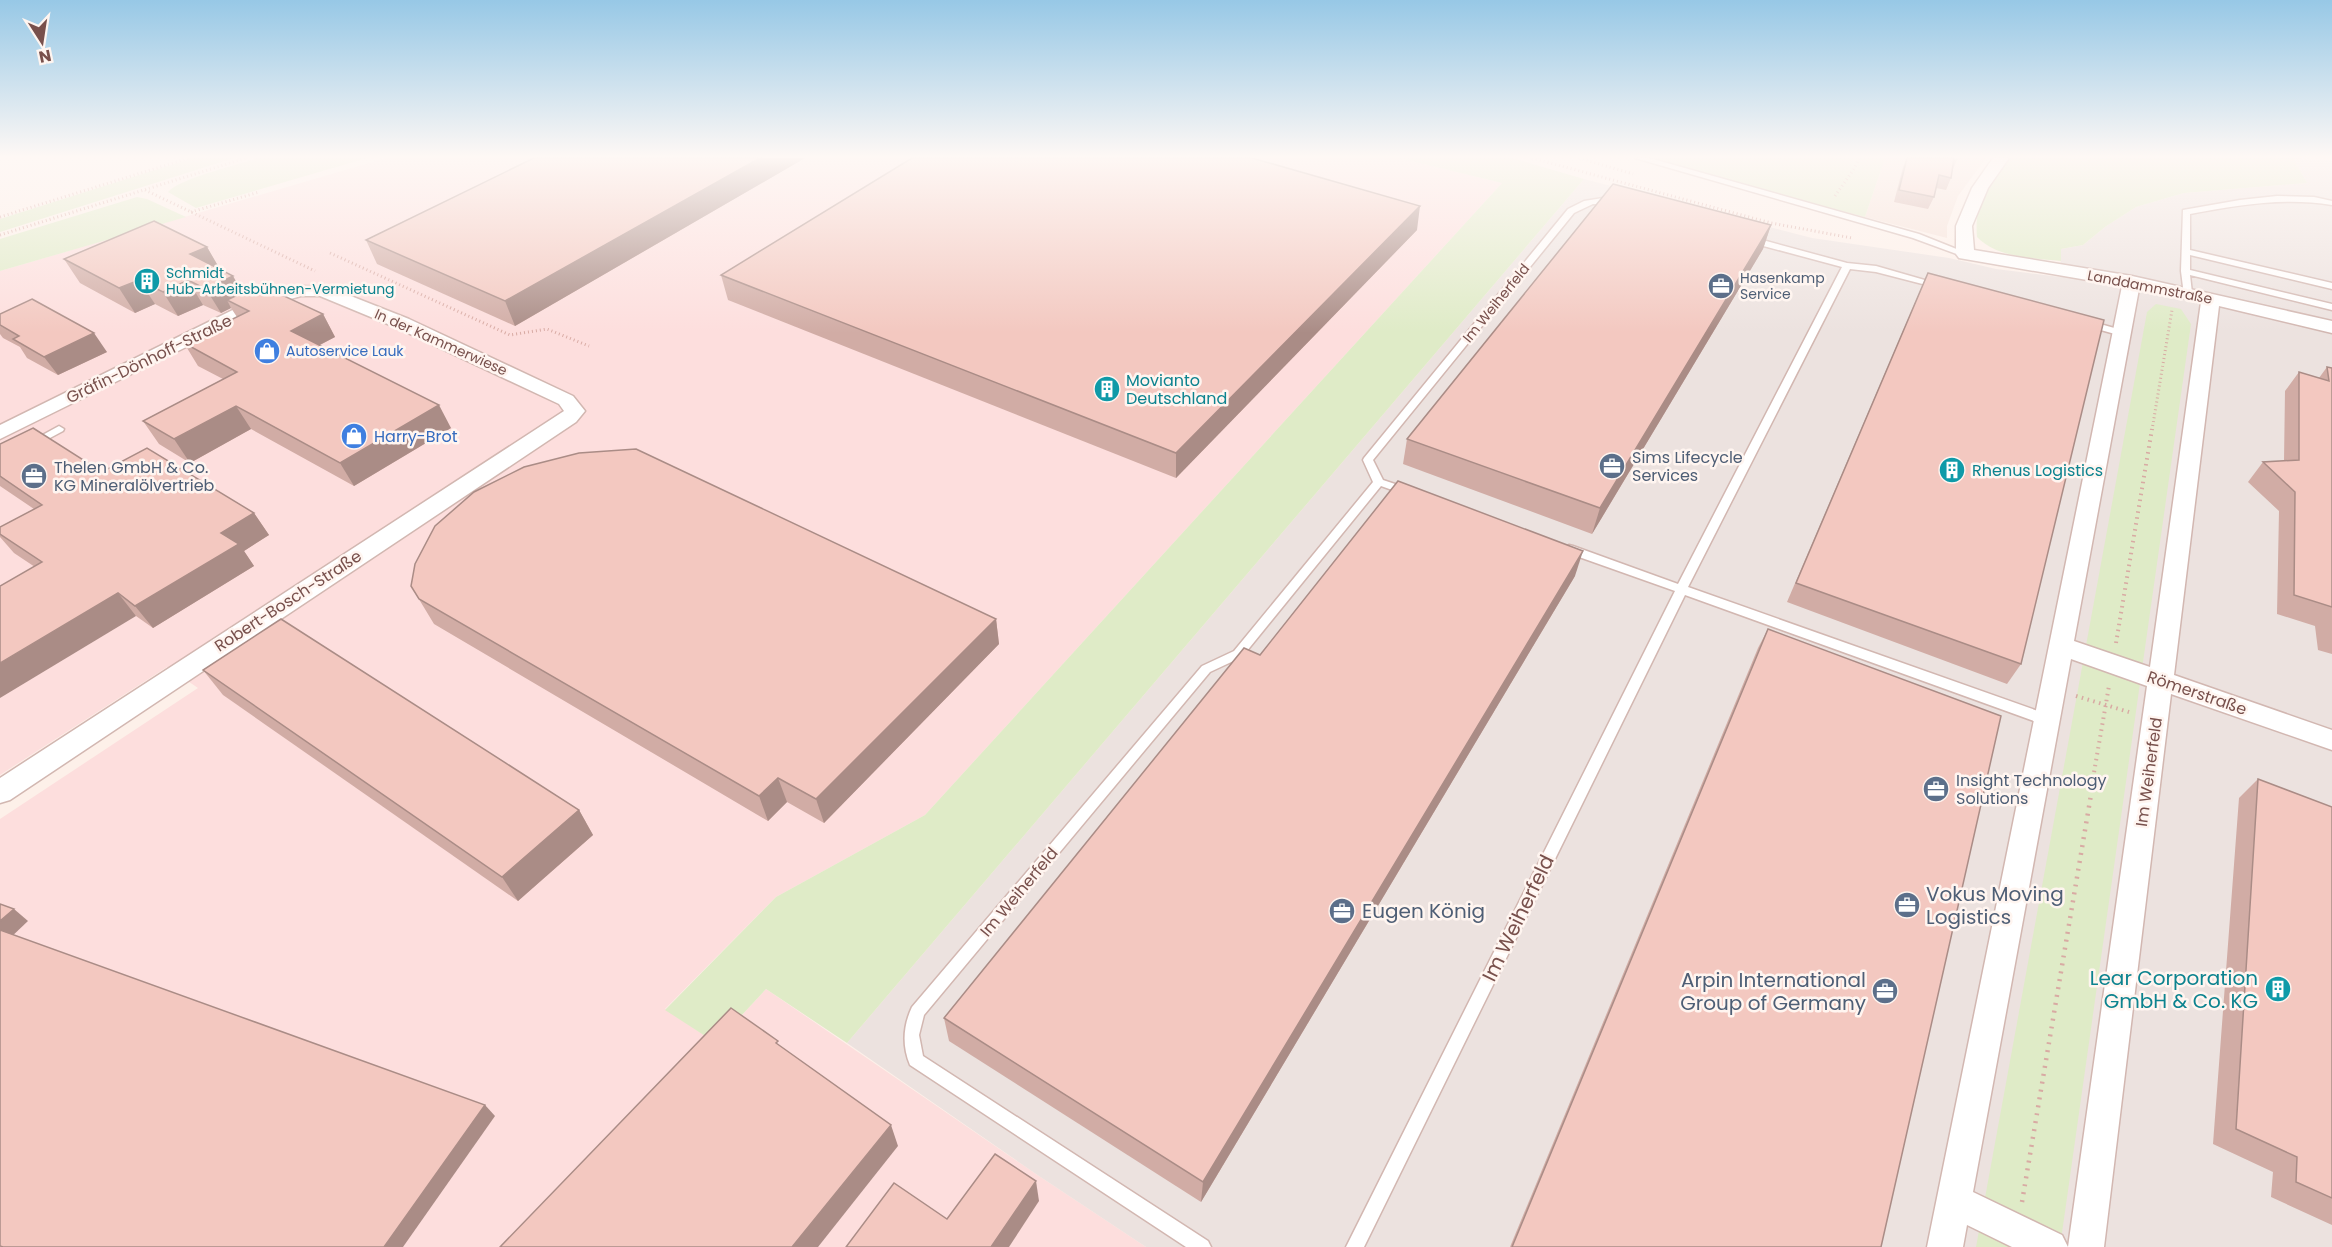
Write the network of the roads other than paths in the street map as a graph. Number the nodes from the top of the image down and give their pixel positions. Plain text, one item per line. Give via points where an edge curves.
1 (1567, 216) edge
2 (1843, 216) edge
3 (1968, 216) edge
4 (2186, 216) edge
5 (1734, 235) edge
6 (2188, 252) junction
7 (1965, 254) junction
8 (1847, 266) junction
9 (2185, 272) junction
10 (2132, 281) junction
11 (1943, 286) edge
12 (2332, 286) edge
13 (300, 291) joint
14 (2199, 295) junction
15 (2332, 307) edge
16 (2078, 321) edge
17 (2332, 327) edge
18 (2122, 333) junction
19 (575, 411) joint
20 (59, 429) dead end
21 (0, 433) edge
22 (20, 450) edge
23 (1379, 482) junction
24 (1424, 497) edge
25 (1558, 545) edge
26 (1682, 588) junction
27 (2061, 646) junction
28 (2161, 681) junction
29 (2047, 720) junction
30 (2332, 740) edge
31 (0, 792) edge
32 (1954, 1201) junction
33 (1202, 1247) edge
34 (1355, 1247) edge
35 (1945, 1247) edge
36 (2050, 1247) edge
37 (2086, 1247) edge

1 - 23 lane, Im Weiherfeld via 1368,460
2 - 7 lane
3 - 7 street via 1964,226
4 - 6 lane
5 - 8 lane
6 - 9 lane
6 - 12 lane
7 - 10 street, Landdammstraße
8 - 11 lane
8 - 26 lane, Im Weiherfeld
9 - 14 lane
9 - 15 lane
10 - 14 street, Landdammstraße
10 - 18 street
13 - 19 street, In der Kammerwiese via 322,291 402,323 566,400
13 - 21 street, Gräfin-Dönhoff-Straße via 267,300
14 - 17 street, Landdammstraße
14 - 28 street, Im Weiherfeld
16 - 18 lane
18 - 27 street
19 - 31 street, Robert-Bosch-Straße
20 - 22 lane
23 - 24 lane
23 - 33 lane, Im Weiherfeld via 1238,654 1206,669 917,1012 910,1035 916,1060
25 - 26 lane
26 - 29 lane
26 - 34 lane, Im Weiherfeld
27 - 28 street, Römerstraße
27 - 29 street
28 - 30 street, Römerstraße
28 - 37 street, Im Weiherfeld
29 - 32 street
32 - 35 street
32 - 36 street

